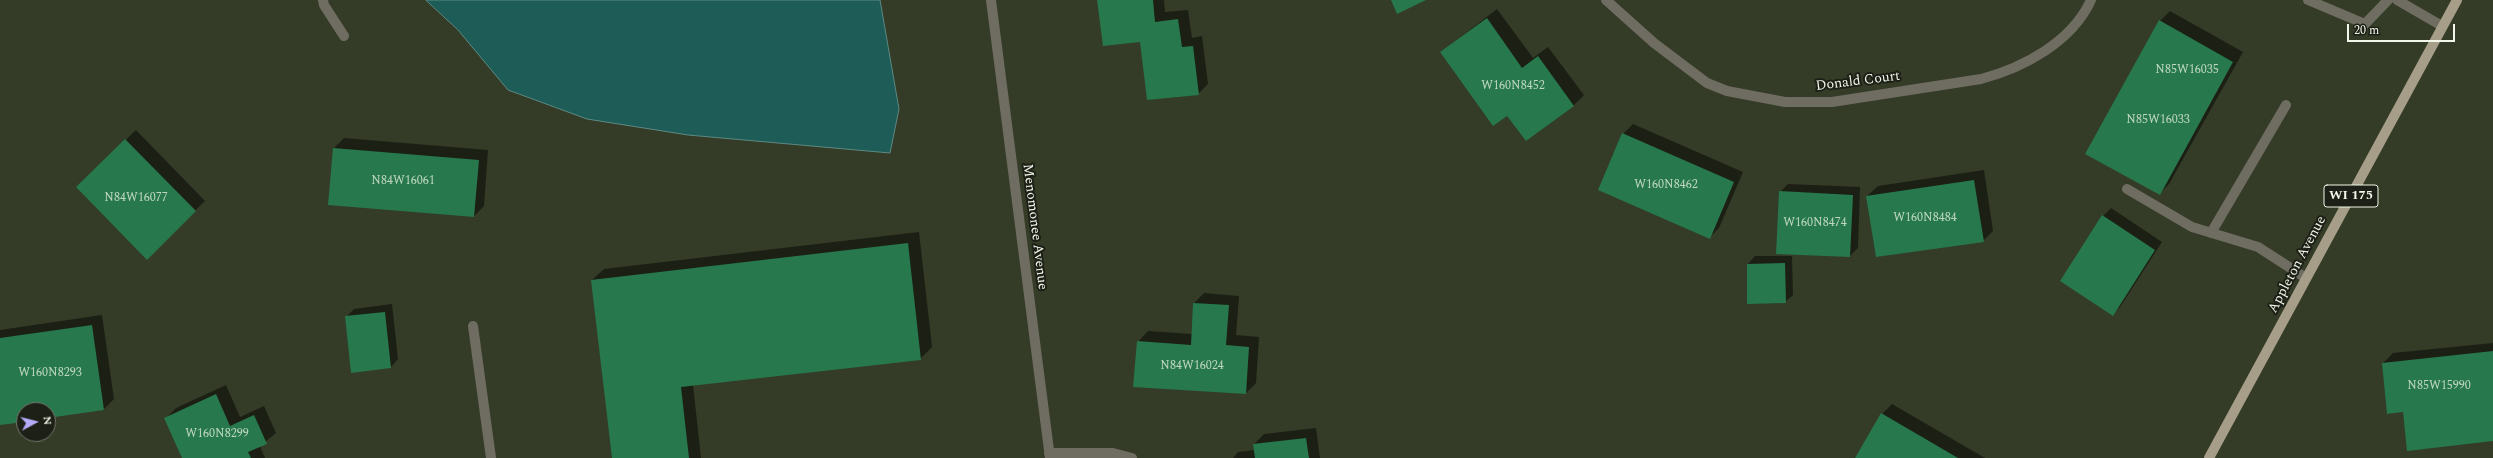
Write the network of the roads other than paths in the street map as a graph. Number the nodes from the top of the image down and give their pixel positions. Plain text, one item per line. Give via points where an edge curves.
1 (323, 0) edge
2 (991, 0) edge
3 (1606, 0) edge
4 (2091, 0) edge
5 (2308, 0) edge
6 (2388, 0) edge
7 (2397, 0) edge
8 (2457, 0) edge
9 (2442, 26) junction
10 (344, 36) dead end
11 (2286, 105) dead end
12 (2127, 189) dead end
13 (2211, 233) junction
14 (2306, 278) junction
15 (473, 326) dead end
16 (1049, 456) edge
17 (491, 458) edge
18 (1132, 458) edge
19 (2209, 458) edge

1 - 10 street
2 - 16 street, Menomonee Avenue
3 - 4 street, Donald Court via 1654,43 1707,82 1727,91 1785,102 1832,102 2001,74 2051,47 2073,26
5 - 6 street via 2365,24
7 - 9 street
8 - 9 main road, Appleton Avenue / WI 175
9 - 14 main road, Appleton Avenue / WI 175
11 - 13 street
12 - 13 street via 2192,228
13 - 14 street via 2258,247
14 - 19 main road, Appleton Avenue / WI 175
15 - 17 street
16 - 18 street via 1113,453

